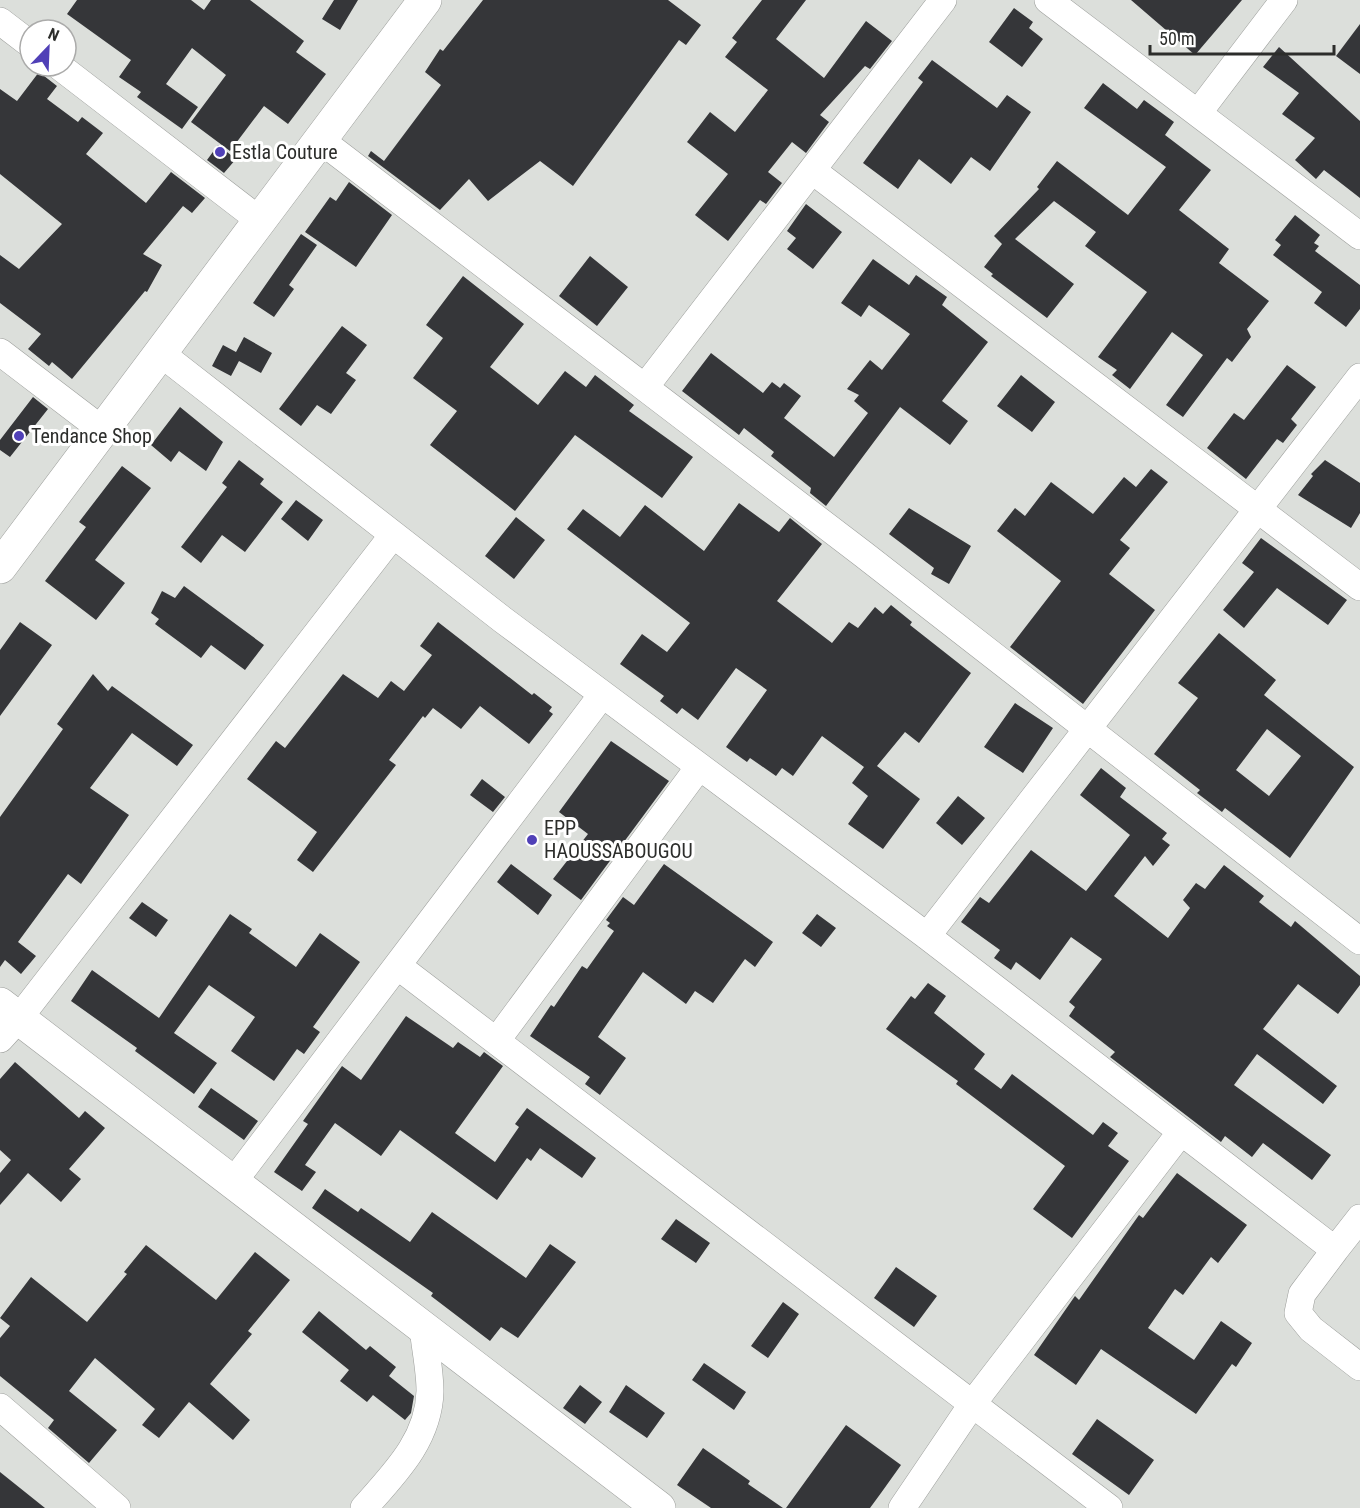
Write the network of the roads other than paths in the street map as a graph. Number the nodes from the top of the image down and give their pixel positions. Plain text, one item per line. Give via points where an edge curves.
1 (943, 0) edge
2 (1048, 0) edge
3 (1284, 0) edge
4 (418, 3) edge
5 (0, 21) edge
6 (18, 35) edge
7 (75, 78) edge
8 (1198, 113) junction
9 (319, 139) junction
10 (813, 171) junction
11 (258, 219) junction
12 (1360, 236) edge
13 (0, 352) edge
14 (159, 352) junction
15 (1360, 377) edge
16 (645, 387) junction
17 (101, 429) junction
18 (1257, 510) junction
19 (393, 535) junction
20 (0, 567) edge
21 (1360, 587) edge
22 (602, 695) junction
23 (1087, 728) junction
24 (699, 767) junction
25 (927, 936) junction
26 (1360, 941) edge
27 (399, 967) junction
28 (6, 1020) edge
29 (497, 1040) junction
30 (1181, 1132) junction
31 (234, 1181) junction
32 (1360, 1218) edge
33 (1335, 1251) junction
34 (423, 1327) junction
35 (1360, 1367) edge
36 (973, 1403) junction
37 (0, 1407) edge
38 (117, 1508) edge
39 (364, 1508) edge
40 (659, 1508) edge
41 (902, 1508) edge
42 (1109, 1508) edge

1 - 10 street
2 - 8 street
3 - 8 street
4 - 9 street
5 - 6 street
7 - 11 street
8 - 12 street
9 - 11 street
9 - 16 street
10 - 16 street
10 - 18 street
11 - 14 street
13 - 17 street
14 - 17 street
14 - 19 street
15 - 18 street
16 - 23 street
17 - 20 street
18 - 21 street
18 - 23 street
19 - 22 street
19 - 28 street
22 - 24 street
22 - 27 street
23 - 25 street
23 - 26 street
24 - 25 street
24 - 29 street
25 - 30 street
27 - 29 street
27 - 31 street
28 - 31 street
29 - 36 street
30 - 33 street
30 - 36 street
31 - 34 street
32 - 33 street
33 - 35 street via 1302,1294 1298,1313 1311,1329
34 - 39 street via 430,1391 424,1426 405,1461
34 - 40 street
36 - 41 street
36 - 42 street
37 - 38 street

